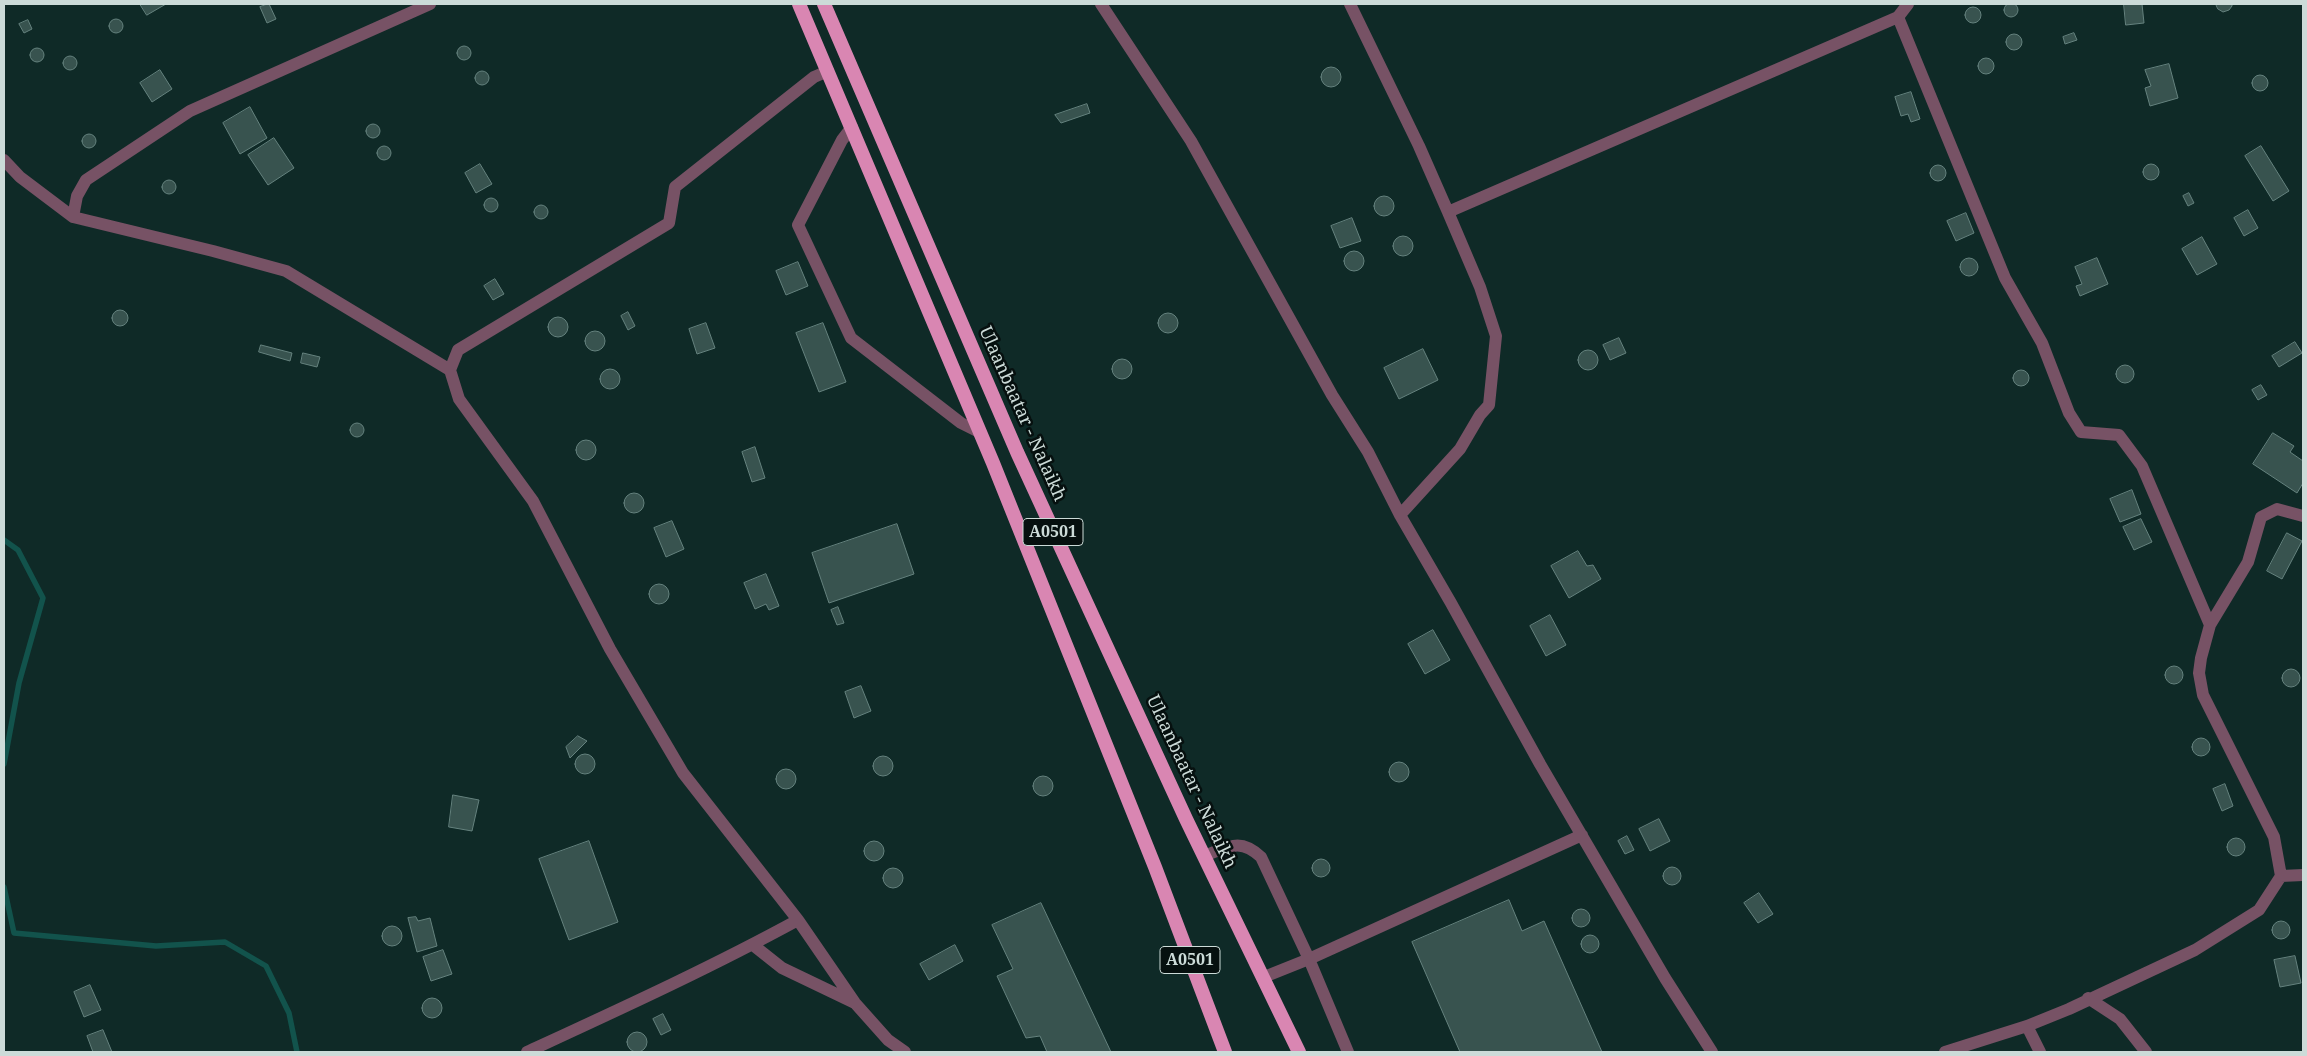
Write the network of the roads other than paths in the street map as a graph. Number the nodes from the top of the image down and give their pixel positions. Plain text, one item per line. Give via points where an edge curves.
1 (430, 4) edge
2 (799, 4) edge
3 (824, 4) edge
4 (1101, 4) edge
5 (1350, 4) edge
6 (1908, 4) edge
7 (1898, 17) junction
8 (828, 70) junction
9 (852, 127) junction
10 (4, 160) edge
11 (1448, 212) junction
12 (73, 217) junction
13 (450, 370) junction
14 (979, 432) junction
15 (1400, 515) junction
16 (2303, 516) edge
17 (2210, 625) junction
18 (1582, 835) junction
19 (1204, 856) junction
20 (2303, 875) edge
21 (2281, 876) junction
22 (798, 920) junction
23 (753, 945) junction
24 (1309, 959) junction
25 (1264, 977) junction
26 (2088, 998) junction
27 (855, 1003) junction
28 (2026, 1026) junction
29 (527, 1052) edge
30 (905, 1052) edge
31 (1225, 1052) edge
32 (1299, 1052) edge
33 (1348, 1052) edge
34 (1712, 1052) edge
35 (1945, 1052) edge
36 (2040, 1052) edge
37 (2146, 1052) edge

1 - 12 street via 190,111 86,180 77,196
2 - 8 highway, A0501
3 - 19 highway, Ulaanbaatar - Nalaikh / A0501 via 1016,452
4 - 15 street via 1191,141 1332,395 1368,452
5 - 11 street
6 - 7 street
7 - 11 street
7 - 17 street via 2005,278 2042,343 2069,413 2081,432 2119,435 2142,466
8 - 9 highway, A0501
8 - 13 street via 814,77 675,187 669,223 458,350
9 - 14 highway, A0501
9 - 14 street via 842,140 798,226 851,338 961,423
10 - 12 street via 20,177
11 - 15 street via 1480,287 1496,336 1489,405 1480,414 1460,449
12 - 13 street via 286,271
13 - 22 street via 459,399 533,501 610,649 683,773
14 - 31 highway, A0501 via 1155,867
15 - 18 street
16 - 17 street via 2277,509 2261,517 2248,562
17 - 21 street via 2199,674 2203,695 2274,837
18 - 24 street
18 - 34 street via 1664,978
19 - 24 street via 1238,844 1251,848 1261,857
19 - 25 highway, Ulaanbaatar - Nalaikh / A0501
20 - 21 street
21 - 26 street via 2259,910 2229,930 2195,950
22 - 23 street
22 - 27 street
23 - 27 street via 782,968
23 - 29 street
24 - 25 street
24 - 33 street
25 - 32 highway, Ulaanbaatar - Nalaikh / A0501
26 - 28 street
26 - 37 street via 2120,1019
27 - 30 street via 888,1040
28 - 35 street
28 - 36 street

